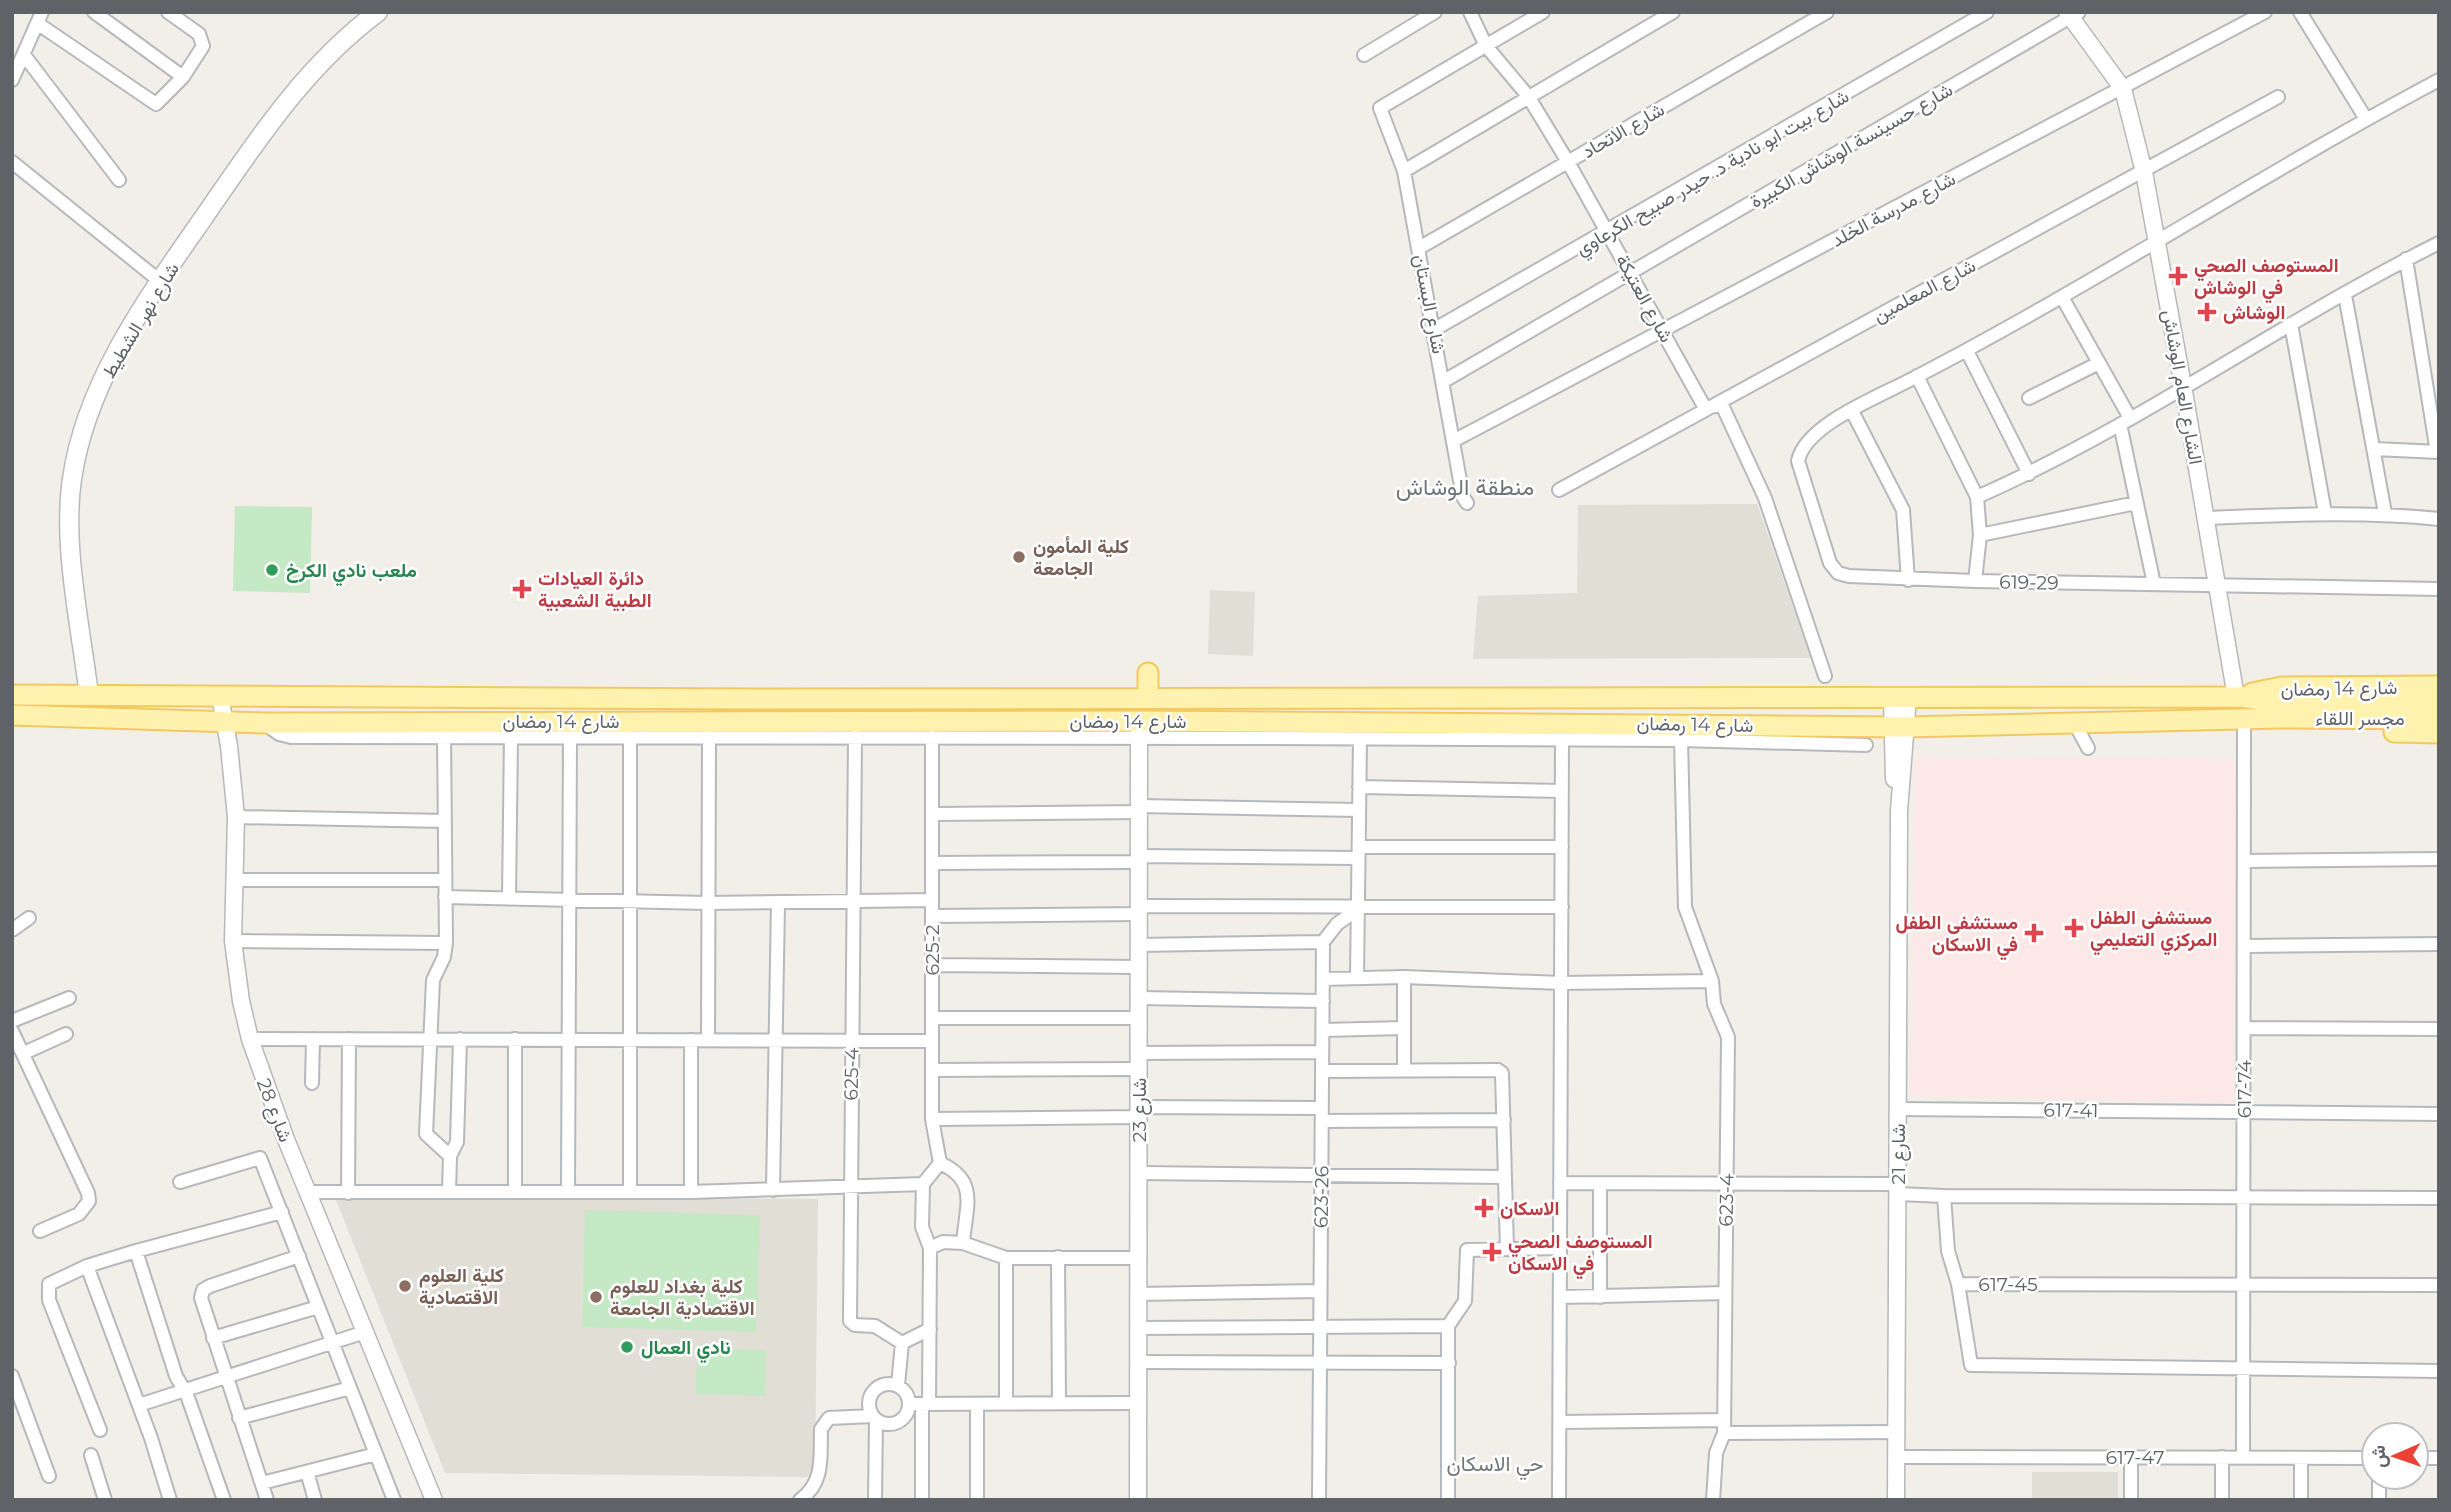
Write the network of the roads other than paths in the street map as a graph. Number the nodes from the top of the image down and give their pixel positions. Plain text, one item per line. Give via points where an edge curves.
1 (94, 12) edge
2 (168, 12) edge
3 (378, 12) edge
4 (1435, 12) edge
5 (1470, 12) edge
6 (1544, 12) edge
7 (1673, 12) edge
8 (1827, 12) edge
9 (1987, 12) edge
10 (2265, 12) edge
11 (2300, 12) edge
12 (2072, 14) edge
13 (40, 18) edge
14 (1486, 46) junction
15 (1364, 55) dead end
16 (19, 58) edge
17 (183, 77) junction
18 (12, 80) edge
19 (2439, 80) edge
20 (2123, 89) junction
21 (1528, 96) junction
22 (2277, 97) dead end
23 (2366, 119) junction
24 (12, 162) edge
25 (1568, 162) junction
26 (1404, 171) junction
27 (2144, 172) junction
28 (119, 180) dead end
29 (1608, 233) junction
30 (2156, 243) junction
31 (2439, 243) edge
32 (1419, 248) junction
33 (2406, 259) junction
34 (1631, 272) junction
35 (161, 282) junction
36 (2345, 295) junction
37 (2062, 297) junction
38 (2291, 324) junction
39 (1435, 329) junction
40 (1663, 330) junction
41 (1967, 351) junction
42 (2099, 363) junction
43 (1917, 376) junction
44 (1444, 381) junction
45 (2183, 386) junction
46 (2029, 398) dead end
47 (1705, 408) junction
48 (1852, 411) junction
49 (2125, 421) junction
50 (1455, 440) junction
51 (2375, 449) junction
52 (2438, 452) edge
53 (2029, 474) junction
54 (1559, 490) dead end
55 (1977, 497) junction
56 (1467, 503) dead end
57 (2136, 503) junction
58 (2325, 513) junction
59 (2385, 513) junction
60 (2206, 518) junction
61 (2439, 519) edge
62 (1980, 535) junction
63 (1908, 580) junction
64 (1975, 582) junction
65 (2154, 584) junction
66 (2220, 586) junction
67 (2439, 589) edge
68 (1148, 673) dead end
69 (1825, 676) dead end
70 (2439, 686) edge
71 (12, 695) edge
72 (89, 695) junction
73 (220, 696) junction
74 (1148, 697) junction
75 (1900, 697) junction
76 (2239, 697) junction
77 (2439, 704) edge
78 (2281, 710) junction
79 (18, 719) edge
80 (2439, 719) edge
81 (2244, 720) junction
82 (225, 721) junction
83 (406, 721) junction
84 (1044, 721) junction
85 (264, 723) junction
86 (2076, 724) junction
87 (1766, 725) junction
88 (1899, 727) junction
89 (1139, 729) junction
90 (1257, 730) junction
91 (2439, 733) edge
92 (435, 736) junction
93 (511, 736) junction
94 (570, 736) junction
95 (630, 737) junction
96 (709, 737) junction
97 (855, 737) junction
98 (932, 737) junction
99 (1014, 738) junction
100 (1360, 739) junction
101 (1562, 740) junction
102 (1681, 740) junction
103 (1746, 742) junction
104 (1866, 745) dead end
105 (2088, 748) dead end
106 (1359, 787) junction
107 (1562, 791) junction
108 (1139, 809) junction
109 (1359, 810) junction
110 (932, 814) junction
111 (236, 817) junction
112 (445, 821) junction
113 (1562, 847) junction
114 (1359, 853) junction
115 (1139, 859) junction
116 (2439, 859) edge
117 (2246, 861) junction
118 (932, 863) junction
119 (234, 880) junction
120 (445, 880) junction
121 (445, 897) junction
122 (509, 898) junction
123 (569, 900) junction
124 (932, 900) junction
125 (630, 901) junction
126 (707, 902) junction
127 (853, 902) junction
128 (778, 903) junction
129 (1562, 907) junction
130 (1358, 909) junction
131 (1139, 910) junction
132 (932, 916) junction
133 (29, 918) dead end
134 (12, 930) edge
135 (233, 941) junction
136 (1323, 942) junction
137 (446, 943) junction
138 (2439, 944) edge
139 (1139, 945) junction
140 (2246, 946) junction
141 (932, 965) junction
142 (1139, 967) junction
143 (1357, 978) junction
144 (1404, 978) junction
145 (1323, 979) junction
146 (1712, 981) junction
147 (1561, 983) junction
148 (69, 998) dead end
149 (1139, 998) junction
150 (1323, 1001) junction
151 (932, 1018) junction
152 (1139, 1018) junction
153 (12, 1021) edge
154 (1404, 1028) junction
155 (2245, 1028) junction
156 (2439, 1029) edge
157 (1323, 1030) junction
158 (12, 1031) edge
159 (65, 1034) dead end
160 (250, 1038) junction
161 (313, 1039) junction
162 (349, 1039) junction
163 (431, 1039) junction
164 (460, 1039) junction
165 (515, 1039) junction
166 (569, 1040) junction
167 (630, 1040) junction
168 (691, 1040) junction
169 (708, 1040) junction
170 (776, 1040) junction
171 (851, 1040) junction
172 (932, 1041) junction
173 (1322, 1052) junction
174 (24, 1053) junction
175 (1139, 1061) junction
176 (932, 1070) junction
177 (1322, 1071) junction
178 (1404, 1071) junction
179 (312, 1083) dead end
180 (1898, 1109) junction
181 (1139, 1112) junction
182 (2244, 1112) junction
183 (1322, 1114) junction
184 (2439, 1114) edge
185 (932, 1119) junction
186 (1504, 1119) junction
187 (450, 1156) junction
188 (940, 1163) junction
189 (1139, 1174) junction
190 (1321, 1174) junction
191 (1505, 1177) junction
192 (180, 1182) dead end
193 (1560, 1183) junction
194 (1600, 1183) junction
195 (923, 1184) junction
196 (1726, 1184) junction
197 (849, 1186) junction
198 (1897, 1189) junction
199 (773, 1190) junction
200 (309, 1192) junction
201 (348, 1192) junction
202 (449, 1192) junction
203 (515, 1192) junction
204 (568, 1192) junction
205 (630, 1192) junction
206 (691, 1192) junction
207 (1944, 1196) junction
208 (2244, 1197) junction
209 (2439, 1198) edge
210 (282, 1212) junction
211 (40, 1231) dead end
212 (963, 1243) junction
213 (930, 1248) junction
214 (1560, 1248) junction
215 (1507, 1249) junction
216 (136, 1251) junction
217 (299, 1256) junction
218 (1058, 1257) junction
219 (1006, 1258) junction
220 (1139, 1258) junction
221 (88, 1266) junction
222 (1958, 1284) junction
223 (2244, 1284) junction
224 (2439, 1286) edge
225 (1320, 1291) junction
226 (1725, 1293) junction
227 (1139, 1294) junction
228 (1560, 1297) junction
229 (1600, 1297) junction
230 (318, 1307) junction
231 (1320, 1326) junction
232 (1448, 1326) junction
233 (1138, 1328) junction
234 (930, 1329) junction
235 (365, 1332) junction
236 (213, 1338) junction
237 (332, 1342) junction
238 (902, 1343) junction
239 (1138, 1362) junction
240 (1320, 1363) junction
241 (1449, 1363) junction
242 (2243, 1369) junction
243 (2439, 1371) edge
244 (12, 1376) edge
245 (226, 1377) junction
246 (898, 1385) junction
247 (350, 1388) junction
248 (184, 1390) junction
249 (1059, 1403) junction
250 (1138, 1403) junction
251 (920, 1404) junction
252 (977, 1404) junction
253 (1006, 1404) junction
254 (139, 1405) junction
255 (240, 1418) junction
256 (875, 1418) junction
257 (1560, 1422) junction
258 (1724, 1427) junction
259 (100, 1430) dead end
260 (1897, 1432) junction
261 (376, 1454) junction
262 (91, 1455) dead end
263 (1896, 1457) junction
264 (2131, 1457) junction
265 (2222, 1457) junction
266 (2243, 1458) junction
267 (2301, 1458) junction
268 (2360, 1458) edge
269 (307, 1472) junction
270 (50, 1476) dead end
271 (262, 1483) junction
272 (105, 1500) edge
273 (170, 1500) edge
274 (224, 1500) edge
275 (267, 1500) edge
276 (315, 1500) edge
277 (394, 1500) edge
278 (434, 1500) edge
279 (800, 1500) edge
280 (875, 1500) edge
281 (922, 1500) edge
282 (977, 1500) edge
283 (1138, 1500) edge
284 (1319, 1500) edge
285 (1448, 1500) edge
286 (1559, 1500) edge
287 (1713, 1500) edge
288 (1896, 1500) edge
289 (2131, 1500) edge
290 (2222, 1500) edge
291 (2301, 1500) edge

1 - 17 street
2 - 17 street via 203,38 203,47
3 - 35 main road, شارع نهر الشطيط via 338,46 276,115
4 - 15 street
5 - 14 street, شارع العتيکة
6 - 14 street
7 - 21 street
8 - 25 street, شارع الاتحاد
9 - 29 street, شارع بيت ابو نادية د. حيدر صبيح الكرعاوي
10 - 20 street, شارع مدرسة الخلد
11 - 23 street
12 - 20 street, الشارع العام الوشاش
12 - 34 street, شارع حسينسة الوشاش الكبيرة
13 - 16 street
13 - 17 street via 156,104
14 - 21 street, شارع العتيکة
14 - 26 street, شارع البستان via 1380,108
16 - 18 street
16 - 28 street
19 - 23 street
20 - 27 street, الشارع العام الوشاش
20 - 40 street, شارع مدرسة الخلد
21 - 25 street, شارع العتيکة
21 - 26 street
22 - 27 street, شارع المعلمين
23 - 30 street
24 - 35 street
25 - 29 street, شارع العتيکة
25 - 32 street, شارع الاتحاد
26 - 32 street, شارع البستان
27 - 30 street, الشارع العام الوشاش
27 - 47 street, شارع المعلمين
29 - 34 street, شارع العتيکة
29 - 39 street, شارع بيت ابو نادية د. حيدر صبيح الكرعاوي
30 - 37 street
30 - 45 street, الشارع العام الوشاش
31 - 33 street
32 - 39 street, شارع البستان
33 - 36 street
33 - 52 street
34 - 40 street, شارع العتيکة
34 - 44 street, شارع حسينسة الوشاش الكبيرة
35 - 72 main road, شارع نهر الشطيط via 112,362 88,418 73,472 69,534
36 - 38 street
36 - 51 street
37 - 41 street
37 - 42 street
38 - 45 street
38 - 58 street
39 - 44 street, شارع البستان
40 - 47 street, شارع العتيکة
40 - 50 street, شارع مدرسة الخلد
41 - 43 street
41 - 53 street
42 - 46 street
42 - 49 street
43 - 48 street
43 - 55 street
44 - 50 street, شارع البستان
45 - 49 street
45 - 60 street, الشارع العام الوشاش
47 - 54 street, شارع المعلمين
47 - 69 street via 1722,405 1765,498
48 - 63 street via 1903,510
48 - 63 street, 619-29 via 1807,438 1798,461 1830,563 1838,573
49 - 53 street
49 - 57 street
50 - 56 street, شارع البستان
51 - 52 street
51 - 59 street
53 - 55 street
55 - 62 street
57 - 62 street
57 - 65 street
58 - 59 street
58 - 60 street
59 - 61 street
60 - 66 street, الشارع العام الوشاش
62 - 64 street
63 - 64 street, 619-29
64 - 65 street, 619-29
65 - 66 street, 619-29
66 - 67 street, 619-29
66 - 76 street, الشارع العام الوشاش
68 - 74 main road
70 - 76 main road, شارع 14 رمضان via 2282,687
71 - 72 main road, شارع 14 رمضان
72 - 73 main road, شارع 14 رمضان
73 - 74 main road, شارع 14 رمضان
73 - 82 street, شارع 28
74 - 75 main road, شارع 14 رمضان
75 - 76 main road, شارع 14 رمضان
75 - 88 street, شارع 21
76 - 78 main road, شارع 14 رمضان
77 - 78 main road, مجسر اللقاء
78 - 80 main road, مجسر اللقاء
78 - 81 main road, شارع 14 رمضان
79 - 82 main road, شارع 14 رمضان
81 - 86 main road, شارع 14 رمضان
81 - 91 main road, شارع 14 رمضان via 2280,729
81 - 117 street, 617-74
82 - 85 main road, شارع 14 رمضان
82 - 111 street, شارع 28
83 - 84 main road, شارع 14 رمضان
83 - 85 main road, شارع 14 رمضان
83 - 92 main road
84 - 89 main road, شارع 14 رمضان
84 - 99 main road
85 - 92 street via 291,737
86 - 88 main road, شارع 14 رمضان
86 - 105 street
87 - 88 main road, شارع 14 رمضان
87 - 90 main road, شارع 14 رمضان
87 - 103 main road
88 - 180 street, شارع 21
89 - 90 main road, شارع 14 رمضان
89 - 99 street
89 - 108 street, شارع 23
90 - 100 street
92 - 93 street
92 - 112 street
93 - 94 street
93 - 122 street
94 - 95 street
94 - 123 street
95 - 96 street
95 - 125 street
96 - 97 street
96 - 126 street
97 - 98 street
97 - 127 street, 625-4
98 - 99 street
98 - 110 street, 625-2
100 - 101 street
100 - 106 street
101 - 102 street
101 - 107 street
102 - 103 street
102 - 146 street, 623-4 via 1685,907
103 - 104 street
106 - 107 street
106 - 109 street
107 - 113 street
108 - 109 street
108 - 110 street
108 - 115 street, شارع 23
109 - 114 street
110 - 118 street, 625-2
111 - 112 street
111 - 119 street, شارع 28
112 - 120 street
113 - 114 street
113 - 129 street
114 - 115 street
114 - 130 street
115 - 118 street
115 - 131 street, شارع 23
116 - 117 street
117 - 140 street, 617-74
118 - 124 street, 625-2
119 - 120 street
119 - 135 street, شارع 28
120 - 121 street
121 - 122 street
121 - 137 street
122 - 123 street
123 - 125 street
123 - 166 street
124 - 127 street
124 - 132 street, 625-2
125 - 126 street
125 - 167 street
126 - 128 street
126 - 169 street
127 - 128 street
127 - 171 street, 625-4
128 - 170 street
129 - 130 street
129 - 147 street
130 - 131 street
130 - 136 street
130 - 143 street
131 - 132 street
131 - 139 street, شارع 23
132 - 141 street, 625-2
133 - 134 street
135 - 137 street
135 - 160 street, شارع 28
136 - 139 street
136 - 145 street, 623-26
137 - 163 street via 433,980
138 - 140 street
139 - 142 street, شارع 23
140 - 155 street, 617-74
141 - 142 street
141 - 151 street, 625-2
142 - 149 street, شارع 23
143 - 144 street
143 - 145 street
144 - 147 street
144 - 154 street
145 - 150 street, 623-26
146 - 147 street
146 - 196 street, 623-4 via 1714,1004 1728,1037
147 - 193 street
148 - 153 street
149 - 150 street
149 - 152 street, شارع 23
150 - 157 street, 623-26
151 - 152 street
151 - 172 street, 625-2
152 - 175 street, شارع 23
154 - 157 street
154 - 178 street
155 - 156 street
155 - 182 street, 617-74
157 - 173 street, 623-26
158 - 174 street
159 - 174 street
160 - 161 street
160 - 200 street, شارع 28
161 - 162 street
161 - 179 street
162 - 163 street
162 - 201 street
163 - 164 street
163 - 187 street via 426,1134
164 - 165 street
164 - 187 street via 457,1142
165 - 166 street
165 - 203 street
166 - 167 street
166 - 204 street
167 - 168 street
167 - 205 street
168 - 169 street
168 - 206 street
169 - 170 street
170 - 171 street
170 - 199 street
171 - 172 street
171 - 197 street, 625-4
172 - 176 street, 625-2
173 - 175 street
173 - 177 street, 623-26
174 - 211 street via 89,1201 79,1214
175 - 176 street
175 - 181 street, شارع 23
176 - 185 street, 625-2
177 - 178 street
177 - 183 street, 623-26
178 - 186 street via 1498,1070 1504,1079
180 - 182 street, 617-41
180 - 198 street, شارع 21
181 - 183 street
181 - 185 street
181 - 189 street, شارع 23
182 - 184 street, 617-41
182 - 208 street, 617-74
183 - 186 street
183 - 190 street, 623-26
185 - 188 street, 625-2
186 - 191 street
187 - 202 street
188 - 195 street
188 - 212 street via 965,1179
189 - 190 street
189 - 220 street, شارع 23
190 - 191 street
190 - 225 street, 623-26
191 - 215 street
192 - 210 street via 260,1158
193 - 194 street
193 - 214 street
194 - 196 street
194 - 229 street
195 - 197 street
195 - 213 street via 922,1227
196 - 198 street
196 - 226 street, 623-4
197 - 199 street
197 - 238 street, 625-4 via 850,1321 875,1326
198 - 207 street
198 - 260 street, شارع 21
199 - 206 street
200 - 201 street
200 - 235 street, شارع 28
201 - 202 street
202 - 203 street
203 - 204 street
204 - 205 street
205 - 206 street
207 - 208 street
207 - 222 street via 1948,1251
208 - 209 street
208 - 223 street, 617-74
210 - 216 street
210 - 217 street
212 - 213 street via 943,1242
212 - 219 street
213 - 234 street
214 - 215 street
214 - 228 street
215 - 232 street via 1467,1250 1465,1301
216 - 221 street
216 - 248 street
217 - 230 street
217 - 236 street via 203,1290 202,1306
218 - 219 street
218 - 220 street
218 - 249 street
219 - 253 street
220 - 227 street, شارع 23
221 - 254 street
221 - 259 street via 54,1279 48,1292
222 - 223 street, 617-45
222 - 242 street, 617-45 via 1971,1365
223 - 224 street, 617-45
223 - 242 street, 617-74
225 - 227 street
225 - 231 street, 623-26
226 - 229 street
226 - 258 street, 623-4
227 - 233 street, شارع 23
228 - 229 street
228 - 257 street
230 - 236 street
230 - 237 street
231 - 232 street
231 - 233 street
231 - 240 street, 623-26
232 - 241 street
233 - 239 street, شارع 23
234 - 238 street
234 - 251 street
235 - 237 street
235 - 278 street, شارع 28
236 - 245 street
237 - 245 street
237 - 247 street
238 - 246 street
239 - 240 street
239 - 250 street, شارع 23
240 - 241 street
240 - 284 street, 623-26
241 - 285 street
242 - 243 street
242 - 266 street, 617-74
244 - 270 street
245 - 248 street
245 - 255 street
246 - 251 street
246 - 256 street via 885,1384 873,1391 869,1403
247 - 255 street
247 - 261 street
248 - 254 street
248 - 274 street
249 - 250 street
249 - 253 street
250 - 283 street, شارع 23
251 - 252 street
251 - 256 street via 895,1424
251 - 281 street
252 - 253 street
252 - 282 street
254 - 273 street
255 - 271 street
256 - 279 street via 829,1418 821,1429 820,1478
256 - 280 street
257 - 258 street
257 - 286 street
258 - 260 street
258 - 287 street, 623-4 via 1716,1453
260 - 263 street, شارع 21
261 - 269 street
261 - 277 street
262 - 272 street
263 - 264 street, 617-47
263 - 288 street, شارع 21
264 - 265 street, 617-47
264 - 289 street
265 - 266 street, 617-47
265 - 290 street
266 - 267 street, 617-47
267 - 268 street, 617-47
267 - 291 street
269 - 271 street
269 - 276 street
271 - 275 street

